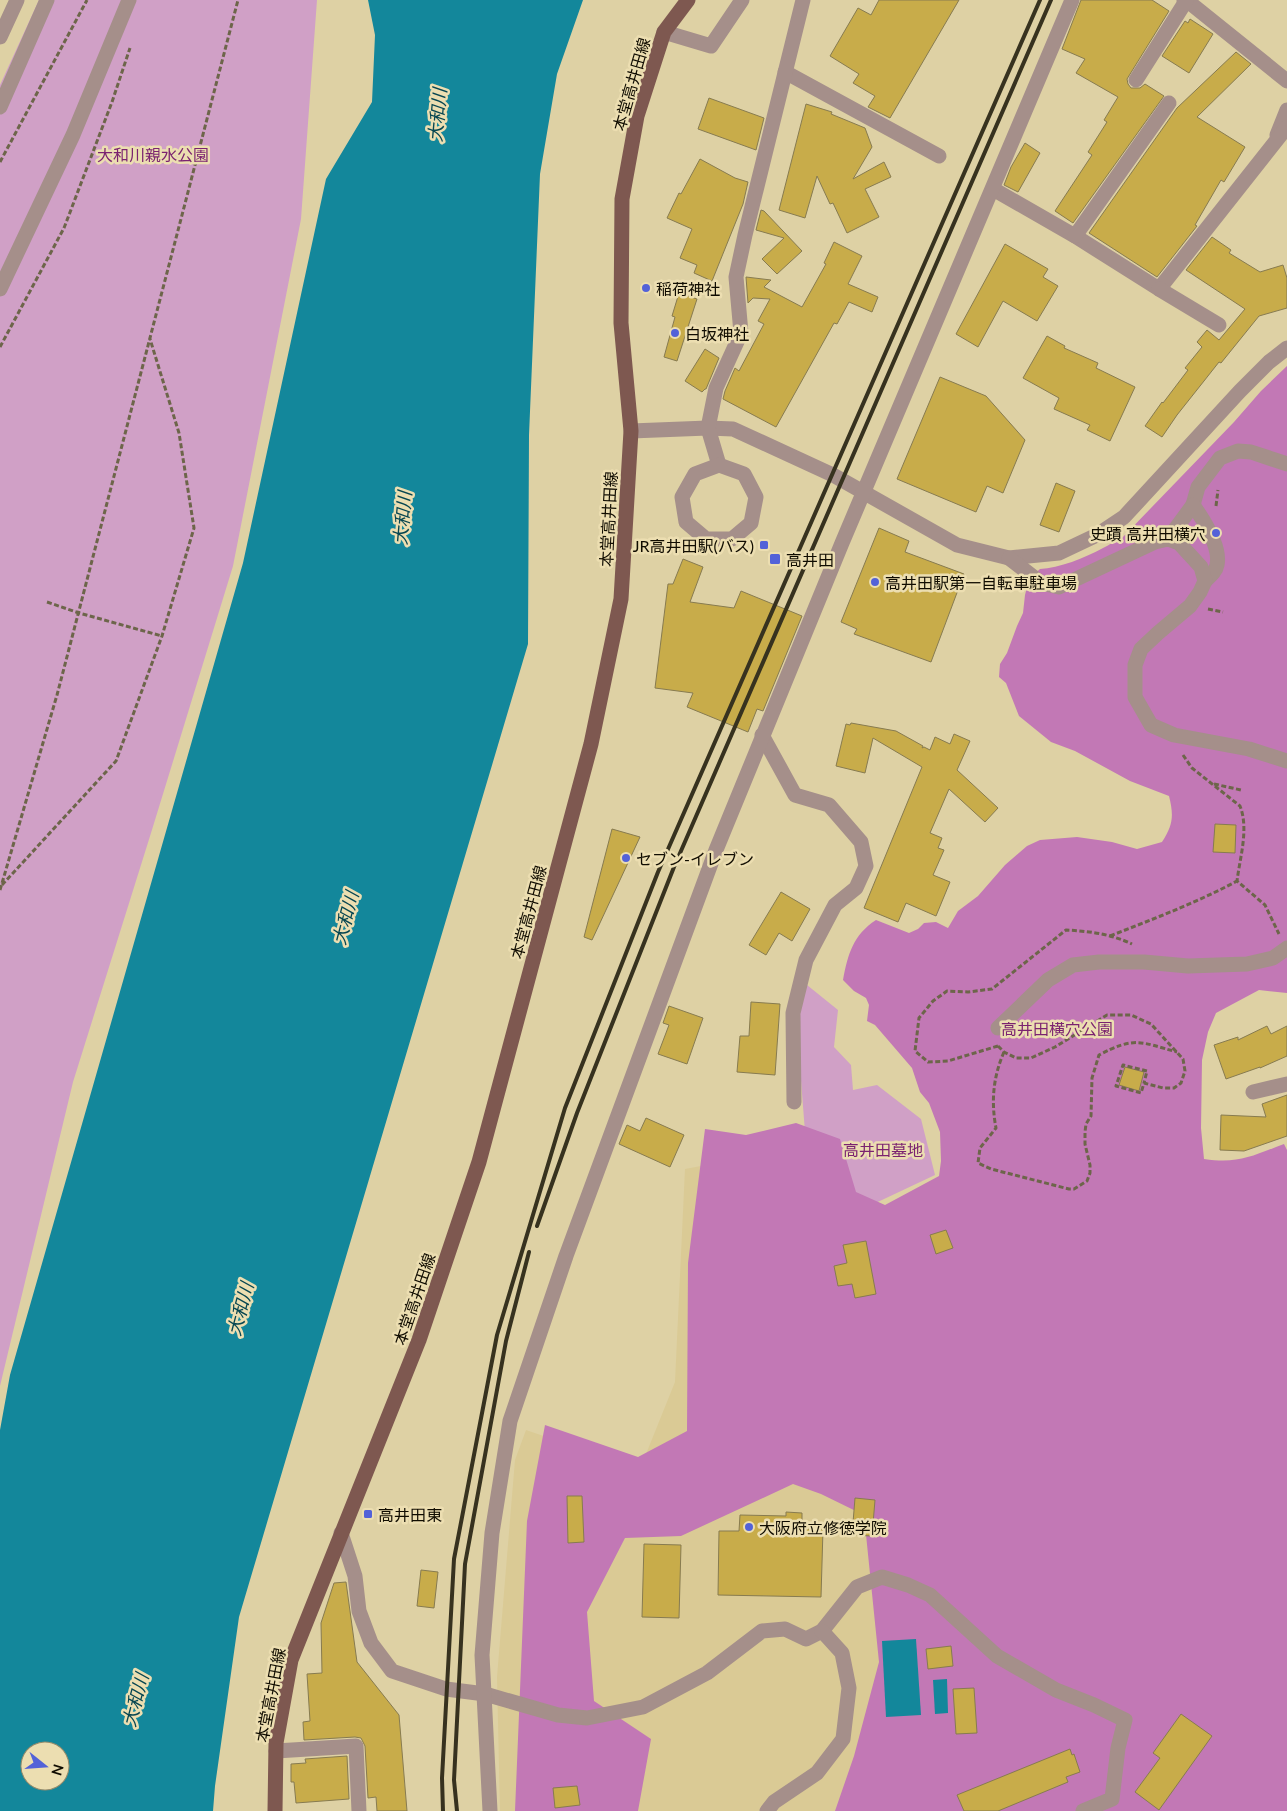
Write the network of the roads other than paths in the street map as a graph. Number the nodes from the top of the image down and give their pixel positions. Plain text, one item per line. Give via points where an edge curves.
1 (17, 0) edge
2 (47, 0) edge
3 (129, 0) edge
4 (688, 0) edge
5 (742, 0) edge
6 (803, 0) edge
7 (1072, 0) edge
8 (1185, 1) edge
9 (664, 32) junction
10 (0, 37) edge
11 (785, 72) junction
12 (1136, 80) dead end
13 (1287, 81) edge
14 (1168, 103) dead end
15 (0, 107) edge
16 (1287, 110) edge
17 (1287, 126) edge
18 (1275, 142) junction
19 (939, 156) dead end
20 (993, 189) junction
21 (1075, 236) junction
22 (1159, 288) junction
23 (0, 289) edge
24 (1219, 325) dead end
25 (1287, 348) edge
26 (708, 428) junction
27 (631, 431) junction
28 (1287, 464) edge
29 (719, 465) junction
30 (864, 492) junction
31 (1193, 505) junction
32 (1168, 539) junction
33 (1009, 558) junction
34 (1205, 581) junction
35 (762, 735) junction
36 (1287, 761) edge
37 (1287, 948) edge
38 (998, 1028) road end
39 (1287, 1084) edge
40 (1253, 1092) dead end
41 (794, 1102) dead end
42 (341, 1533) junction
43 (822, 1631) junction
44 (485, 1694) junction
45 (276, 1751) junction
46 (275, 1811) edge
47 (359, 1811) edge
48 (490, 1811) edge
49 (767, 1811) edge
50 (1083, 1811) edge

1 - 10 street
2 - 15 street
3 - 23 street via 73,135
4 - 9 main road, 本堂高井田線
5 - 9 street via 711,46
6 - 11 street
7 - 20 street
8 - 12 street
8 - 13 street
9 - 27 main road, 本堂高井田線 via 637,116 622,199 621,323
11 - 19 street
11 - 26 street via 736,277 741,333 716,388
14 - 21 street
16 - 18 street
17 - 18 street
18 - 22 street
20 - 21 street
20 - 30 street
21 - 22 street
22 - 24 street
25 - 33 street via 1240,391 1124,517 1097,536 1059,553
26 - 27 street
26 - 29 street
26 - 30 street via 733,429
27 - 42 main road, 本堂高井田線 via 621,598 588,754 479,1162 419,1340
28 - 31 street via 1251,452 1238,451 1220,458 1198,487
29 - 29 street via 744,474 756,497 751,522 732,539 706,539 686,522 682,496 695,474
30 - 33 street via 957,545
30 - 35 street
31 - 32 street
31 - 34 street via 1204,521 1216,551 1217,564
32 - 33 street via 1058,587 1041,583
32 - 34 street via 1178,543 1201,567
34 - 36 street via 1190,606 1141,649 1135,665 1135,697 1150,725 1174,735 1249,749
35 - 41 street via 795,795 829,805 861,842 866,866 856,888 835,905 806,960 793,1013
35 - 44 street via 709,868 566,1256 510,1421 492,1533 482,1655
37 - 38 street via 1273,958 1248,964 1188,966 1099,962 1073,965 1048,980
39 - 40 street
42 - 44 street via 355,1576 359,1612 371,1643 392,1671 446,1689
42 - 45 main road, 本堂高井田線 via 291,1660
43 - 44 street via 806,1639 785,1629 762,1631 706,1673 643,1706 587,1718 558,1715
43 - 49 street via 842,1653 848,1688 843,1739 817,1773 774,1802
43 - 50 street via 857,1587 882,1577 930,1595 997,1656 1056,1690 1125,1720 1112,1799
44 - 48 street
45 - 46 main road, 本堂高井田線
45 - 47 street via 356,1746

